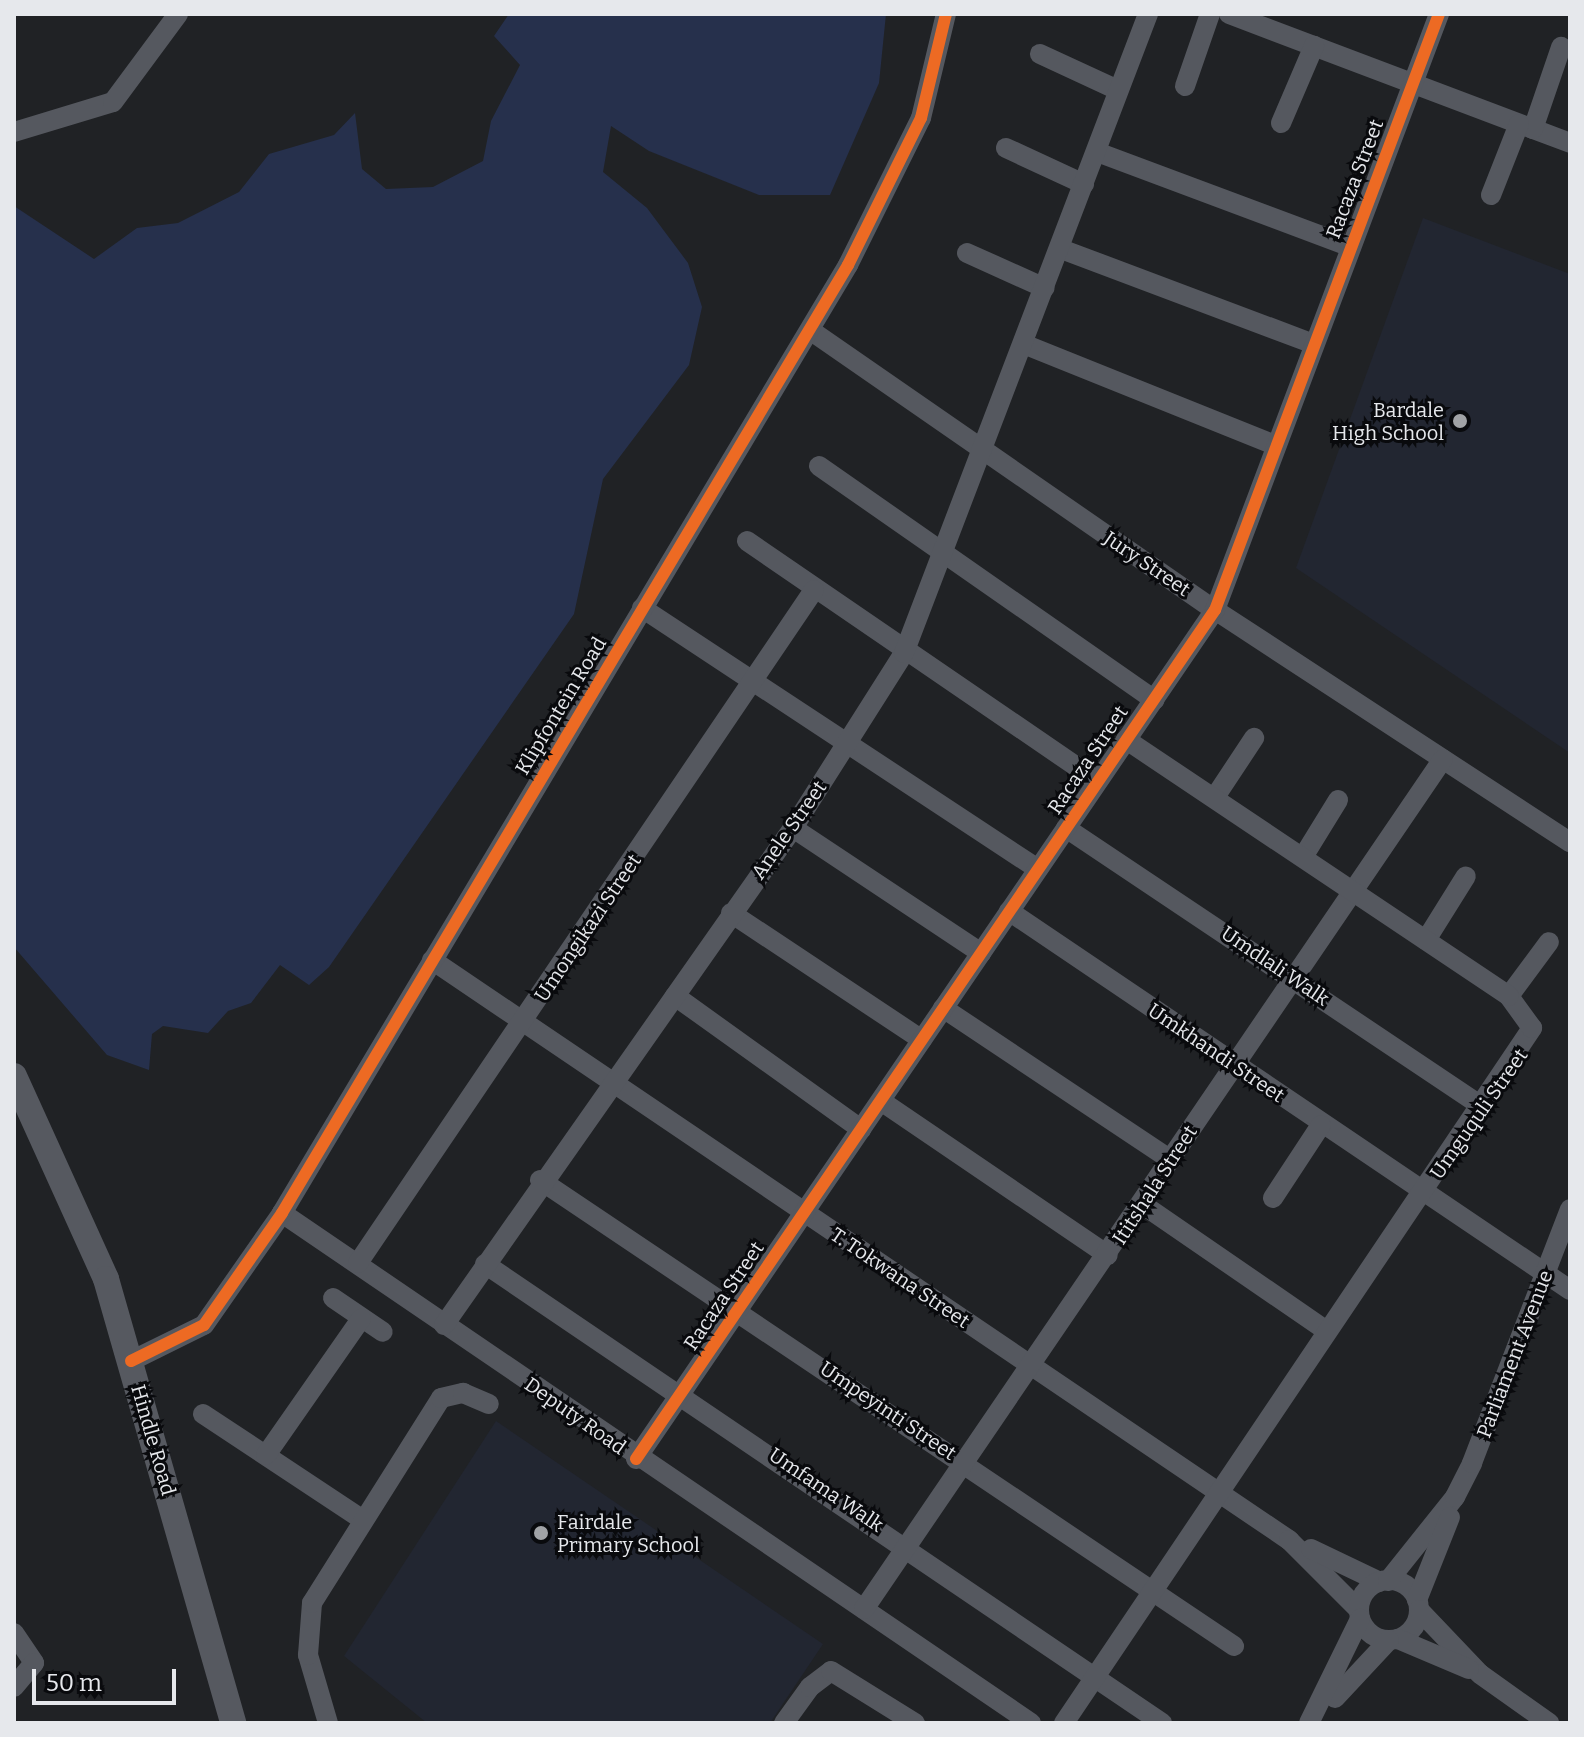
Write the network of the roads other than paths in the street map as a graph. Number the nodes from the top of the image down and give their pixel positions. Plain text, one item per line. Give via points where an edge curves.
1 (178, 14) edge
2 (946, 14) edge
3 (1148, 14) edge
4 (1210, 14) edge
5 (1229, 14) edge
6 (1439, 14) edge
7 (1314, 46) junction
8 (1561, 47) dead end
9 (1040, 54) dead end
10 (1413, 84) junction
11 (1185, 86) dead end
12 (1118, 90) junction
13 (1281, 123) dead end
14 (1526, 126) junction
15 (14, 132) edge
16 (1570, 143) edge
17 (1006, 148) dead end
18 (1097, 152) junction
19 (1084, 184) junction
20 (1491, 195) dead end
21 (1351, 247) junction
22 (1061, 249) junction
23 (967, 253) dead end
24 (1045, 288) junction
25 (810, 330) junction
26 (1314, 344) junction
27 (1026, 345) junction
28 (1275, 445) junction
29 (986, 453) junction
30 (819, 466) dead end
31 (747, 541) dead end
32 (945, 554) junction
33 (814, 590) junction
34 (642, 608) junction
35 (1215, 610) junction
36 (904, 653) junction
37 (755, 683) junction
38 (1154, 700) junction
39 (1254, 738) dead end
40 (1126, 740) junction
41 (849, 742) junction
42 (1443, 759) junction
43 (1098, 781) junction
44 (1215, 797) junction
45 (1338, 800) dead end
46 (793, 828) junction
47 (1066, 828) junction
48 (1570, 842) edge
49 (1303, 857) junction
50 (1038, 869) junction
51 (1466, 876) dead end
52 (1350, 889) junction
53 (1009, 911) junction
54 (731, 913) junction
55 (1426, 940) junction
56 (1549, 942) dead end
57 (981, 953) junction
58 (432, 960) junction
59 (1292, 977) junction
60 (675, 996) junction
61 (1509, 996) junction
62 (943, 1008) junction
63 (524, 1023) junction
64 (922, 1040) junction
65 (1234, 1065) junction
66 (14, 1076) edge
67 (613, 1083) junction
68 (881, 1101) junction
69 (1483, 1107) junction
70 (1321, 1125) junction
71 (861, 1129) junction
72 (1171, 1160) junction
73 (540, 1180) junction
74 (1425, 1193) junction
75 (1273, 1198) dead end
76 (1142, 1204) junction
77 (1570, 1209) edge
78 (282, 1213) junction
79 (804, 1213) junction
80 (1108, 1255) junction
81 (358, 1263) junction
82 (485, 1264) junction
83 (1547, 1273) junction
84 (1570, 1290) edge
85 (333, 1298) dead end
86 (738, 1310) junction
87 (361, 1319) junction
88 (444, 1325) junction
89 (1327, 1331) junction
90 (383, 1332) dead end
91 (131, 1361) junction
92 (1030, 1366) junction
93 (682, 1392) junction
94 (489, 1404) dead end
95 (203, 1414) dead end
96 (266, 1455) junction
97 (636, 1459) junction
98 (962, 1461) junction
99 (1221, 1495) junction
100 (1455, 1497) junction
101 (360, 1518) junction
102 (1289, 1540) junction
103 (905, 1545) junction
104 (1384, 1581) junction
105 (1153, 1591) junction
106 (1418, 1605) junction
107 (864, 1609) junction
108 (1360, 1614) junction
109 (14, 1633) edge
110 (1394, 1640) junction
111 (1234, 1646) dead end
112 (1480, 1674) junction
113 (1095, 1676) junction
114 (14, 1687) edge
115 (233, 1723) edge
116 (328, 1723) edge
117 (784, 1723) edge
118 (915, 1723) edge
119 (1031, 1723) edge
120 (1064, 1723) edge
121 (1162, 1723) edge
122 (1312, 1723) edge
123 (1549, 1723) edge

1 - 15 street via 113,102
2 - 25 street, Klipfontein Road via 921,118 899,172
3 - 12 street, Anele Street
4 - 11 street
5 - 7 street
6 - 10 street, Racaza Street
7 - 10 street
7 - 13 street
8 - 14 street
9 - 12 street
10 - 14 street
10 - 21 street, Racaza Street
12 - 18 street, Anele Street
14 - 16 street
14 - 20 street
17 - 19 street
18 - 19 street, Anele Street
18 - 21 street
19 - 22 street, Anele Street
21 - 26 street, Racaza Street
22 - 24 street, Anele Street
22 - 26 street
23 - 24 street
24 - 27 street, Anele Street
25 - 29 street, Jury Street
25 - 34 street, Klipfontein Road
26 - 28 street, Racaza Street
27 - 28 street
27 - 29 street, Anele Street
28 - 35 street, Racaza Street
29 - 32 street, Anele Street
29 - 35 street, Jury Street
30 - 32 street
31 - 33 street
32 - 36 street, Anele Street
32 - 38 street
33 - 36 street
33 - 37 street, Umongikazi Street
34 - 37 street
34 - 58 street, Klipfontein Road
35 - 38 street, Racaza Street
35 - 42 street, Jury Street
36 - 41 street, Anele Street
36 - 43 street
37 - 41 street
37 - 63 street, Umongikazi Street
38 - 40 street, Racaza Street
39 - 44 street
40 - 43 street, Racaza Street
40 - 44 street, Umguquli Street
41 - 46 street, Anele Street
41 - 50 street
42 - 48 street, Jury Street
42 - 52 street, Ititshala Street
43 - 47 street, Racaza Street
44 - 49 street, Umguquli Street
45 - 49 street
46 - 54 street, Anele Street
46 - 57 street
47 - 50 street, Racaza Street
47 - 59 street, Umdlali Walk
49 - 52 street, Umguquli Street
50 - 53 street, Racaza Street
51 - 55 street
52 - 55 street, Umguquli Street
52 - 59 street, Ititshala Street
53 - 57 street, Racaza Street
53 - 65 street, Umkhandi Street
54 - 60 street, Anele Street
54 - 64 street
55 - 61 street, Umguquli Street
56 - 61 street
57 - 62 street, Racaza Street
58 - 63 street, T. Tokwana Street
58 - 78 street, Klipfontein Road
59 - 65 street, Ititshala Street
59 - 69 street, Umdlali Walk
60 - 67 street, Anele Street
60 - 71 street
61 - 69 street, Umguquli Street via 1532,1028
62 - 64 street, Racaza Street
62 - 72 street
63 - 67 street, T. Tokwana Street
63 - 81 street, Umongikazi Street
64 - 68 street, Racaza Street
65 - 70 street, Umkhandi Street
65 - 72 street, Ititshala Street
66 - 91 main road, Hindle Road via 79,1211
67 - 73 street, Anele Street
67 - 79 street, T. Tokwana Street
68 - 71 street, Racaza Street
68 - 80 street
69 - 74 street, Umguquli Street
70 - 74 street, Umkhandi Street
70 - 75 street
71 - 79 street, Racaza Street
72 - 76 street, Ititshala Street
73 - 82 street, Anele Street
73 - 86 street, Umpeyinti Street
74 - 83 street, Umkhandi Street
74 - 89 street, Umguquli Street
76 - 80 street, Ititshala Street
76 - 89 street
77 - 83 street, Parliament Avenue
78 - 81 street, Deputy Road
78 - 91 street, Klipfontein Road via 204,1325
79 - 86 street, Racaza Street
79 - 92 street, T. Tokwana Street
80 - 92 street, Ititshala Street
81 - 88 street, Deputy Road
82 - 88 street, Anele Street
82 - 93 street, Umfama Walk
83 - 84 street, Umkhandi Street
83 - 100 street, Parliament Avenue
85 - 87 street
86 - 93 street, Racaza Street
86 - 98 street, Umpeyinti Street
87 - 90 street
87 - 96 street
88 - 97 street, Deputy Road
89 - 99 street, Umguquli Street
91 - 115 main road, Hindle Road
92 - 98 street, Ititshala Street
92 - 99 street, T. Tokwana Street
93 - 97 street, Racaza Street
93 - 103 street, Umfama Walk
94 - 101 street via 463,1393 441,1398
95 - 96 street
96 - 101 street
97 - 107 street, Deputy Road
98 - 103 street, Ititshala Street
98 - 105 street, Umpeyinti Street
99 - 102 street, T. Tokwana Street
99 - 105 street, Umguquli Street
100 - 104 street, Parliament Avenue
100 - 106 street, Parliament Avenue
101 - 116 street via 312,1603 307,1628
102 - 104 street, T. Tokwana Street
102 - 108 street, T. Tokwana Street
103 - 107 street, Ititshala Street
103 - 113 street, Umfama Walk
104 - 106 street
104 - 108 street via 1365,1592
105 - 111 street, Umpeyinti Street
105 - 113 street, Umguquli Street
106 - 110 street via 1413,1628
106 - 112 street
107 - 119 street, Deputy Road
108 - 110 street via 1371,1634
108 - 122 street
109 - 114 street via 34,1663
110 - 112 street
110 - 122 street
112 - 123 street
113 - 120 street, Umguquli Street
113 - 121 street, Umfama Walk
117 - 118 street via 810,1687 831,1671

